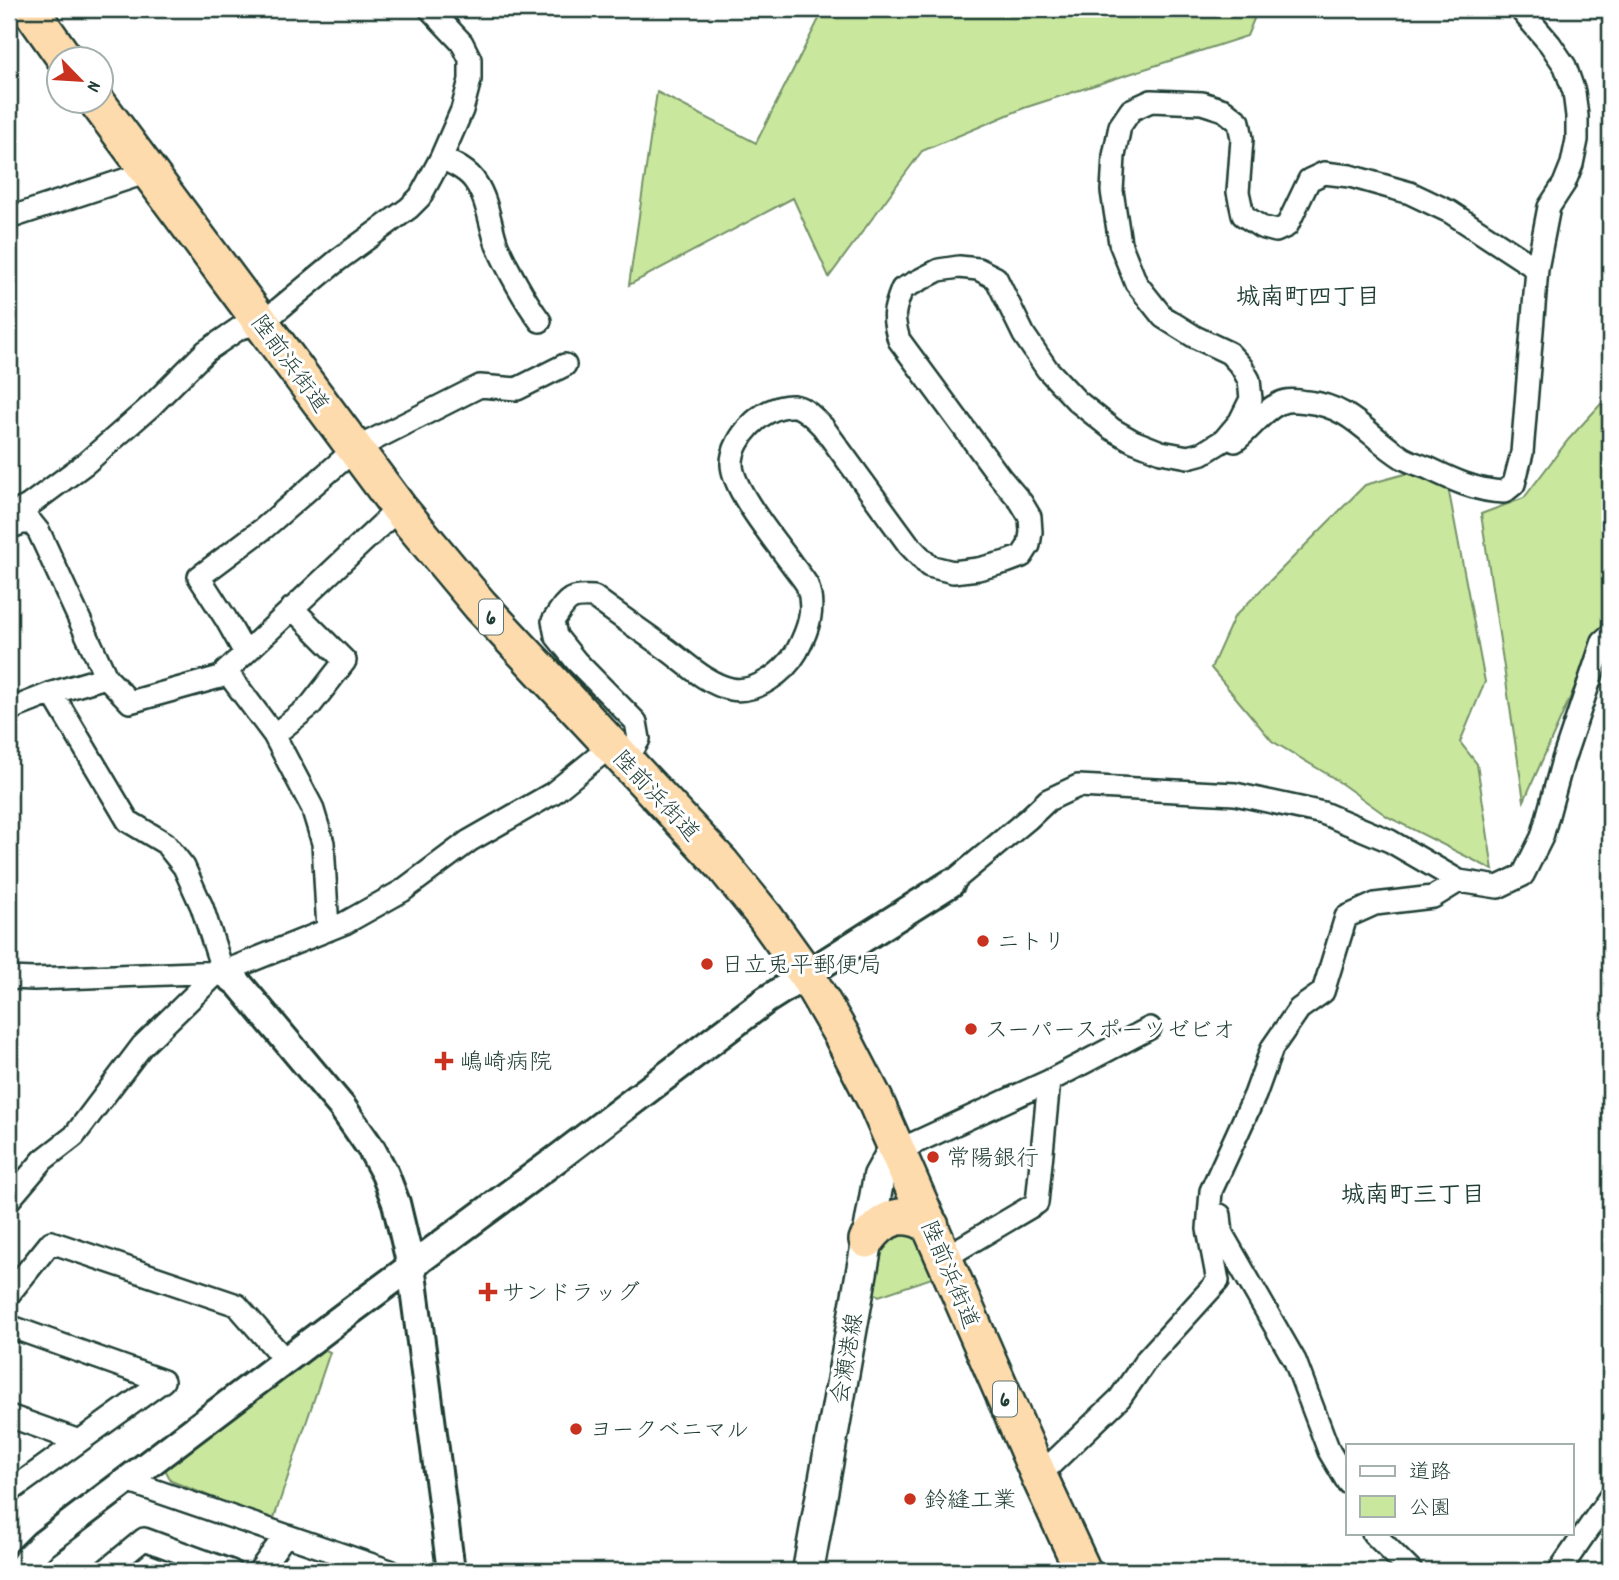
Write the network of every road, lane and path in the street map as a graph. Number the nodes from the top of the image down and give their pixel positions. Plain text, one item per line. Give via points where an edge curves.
1 (30, 9) edge
2 (430, 9) edge
3 (1520, 9) edge
4 (56, 46) edge
5 (107, 116) edge
6 (441, 158) junction
7 (148, 172) junction
8 (9, 218) edge
9 (1537, 269) junction
10 (540, 321) dead end
11 (262, 323) junction
12 (565, 365) dead end
13 (355, 449) junction
14 (1188, 457) junction
15 (399, 508) junction
16 (9, 515) edge
17 (9, 527) edge
18 (292, 608) junction
19 (1610, 635) edge
20 (245, 653) junction
21 (226, 671) junction
22 (106, 677) junction
23 (52, 693) junction
24 (9, 710) edge
25 (274, 735) junction
26 (618, 754) junction
27 (1459, 881) junction
28 (951, 883) joint
29 (328, 930) junction
30 (220, 973) junction
31 (806, 974) junction
32 (9, 978) edge
33 (1150, 1028) dead end
34 (1049, 1081) junction
35 (897, 1151) junction
36 (1217, 1178) junction
37 (9, 1200) edge
38 (931, 1226) junction
39 (867, 1240) junction
40 (944, 1258) junction
41 (411, 1266) junction
42 (9, 1294) edge
43 (9, 1326) edge
44 (285, 1360) junction
45 (9, 1416) edge
46 (79, 1441) junction
47 (1039, 1476) junction
48 (1346, 1480) edge
49 (127, 1481) junction
50 (9, 1492) edge
51 (1610, 1497) edge
52 (1374, 1534) edge
53 (285, 1536) junction
54 (20, 1571) edge
55 (105, 1571) edge
56 (231, 1571) edge
57 (259, 1571) edge
58 (390, 1571) edge
59 (451, 1571) edge
60 (808, 1571) edge
61 (1083, 1571) edge
62 (1411, 1571) edge
63 (1559, 1571) edge

1 - 4 highway
2 - 6 street via 462,43 470,59 462,110
3 - 9 street via 1565,66 1577,116 1572,164 1549,207
5 - 7 highway, 陸前浜街道 / 6
6 - 10 street via 477,184 498,246
6 - 11 street via 409,208
7 - 8 street
7 - 11 highway, 陸前浜街道 / 6
9 - 14 street via 1522,453 1514,484 1504,492 1485,492 1456,481 1404,458 1343,413 1320,403 1294,400 1281,402 1262,415 1218,455 1199,460
9 - 14 street via 1450,212 1410,193 1350,176 1325,173 1309,180 1287,226 1276,231 1261,227 1243,215 1238,192 1239,122 1224,110 1202,103 1151,101 1131,110 1120,125 1112,191 1120,243 1136,283 1163,317 1229,353 1249,380 1251,399 1240,421 1224,440
11 - 13 highway, 陸前浜街道 / 6
11 - 16 street via 240,328 206,351 86,463
12 - 13 street via 517,389 480,386
13 - 15 highway, 陸前浜街道 / 6
13 - 20 street via 199,577
14 - 26 street via 1133,441 1077,401 1024,335 996,278 959,267 939,270 902,289 893,321 899,340 1021,502 1030,517 1029,545 1022,556 978,569 953,572 929,566 823,427 793,406 772,410 745,432 732,464 751,507 806,584 812,606 808,627 791,661 771,678 754,687 733,689 710,681 594,597 566,601 553,621 556,636 636,722 639,739
15 - 18 street
15 - 26 highway, 陸前浜街道 / 6 via 480,605
17 - 22 street via 32,523 39,532
18 - 20 street
18 - 25 street via 345,661 310,706
19 - 27 street via 1603,642 1567,747 1542,837 1523,875 1498,887
20 - 21 street
21 - 22 street via 220,677 130,702
21 - 25 street
22 - 23 street
23 - 24 street
23 - 30 street via 128,821 165,843 184,867 202,907
25 - 29 street via 312,807 323,843
26 - 29 street via 468,841 401,891
26 - 31 highway, 陸前浜街道 / 6 via 722,864
27 - 28 street via 1390,841 1323,813 1234,794 1078,786 1048,800
27 - 36 street via 1433,897 1375,904 1346,917 1323,992 1299,1009 1272,1048
28 - 31 street
29 - 30 street
30 - 32 street
30 - 37 street via 142,1046 74,1136 43,1160
30 - 41 street via 238,982 372,1150 396,1203
31 - 35 highway, 陸前浜街道 / 6 via 850,1050
31 - 41 street
33 - 34 street
34 - 35 street
34 - 40 street via 1037,1203
35 - 38 highway, 陸前浜街道 / 6
35 - 39 main road, 会瀬港線 via 879,1176
36 - 47 street via 1211,1191 1208,1229 1218,1281 1147,1359 1120,1398
36 - 48 street via 1222,1234 1295,1360 1329,1451
38 - 39 highway via 898,1216 885,1221
38 - 40 highway, 陸前浜街道 / 6
39 - 60 main road, 会瀬港線
40 - 47 highway, 陸前浜街道 / 6
41 - 44 street
41 - 59 street
42 - 44 street via 51,1242 237,1305
43 - 46 street via 163,1381
44 - 49 street
45 - 46 street
46 - 50 street
47 - 61 highway, 陸前浜街道 / 6
49 - 53 street
49 - 54 street via 43,1544
51 - 63 street
52 - 62 street
53 - 57 street
53 - 58 street
55 - 56 street via 144,1539

